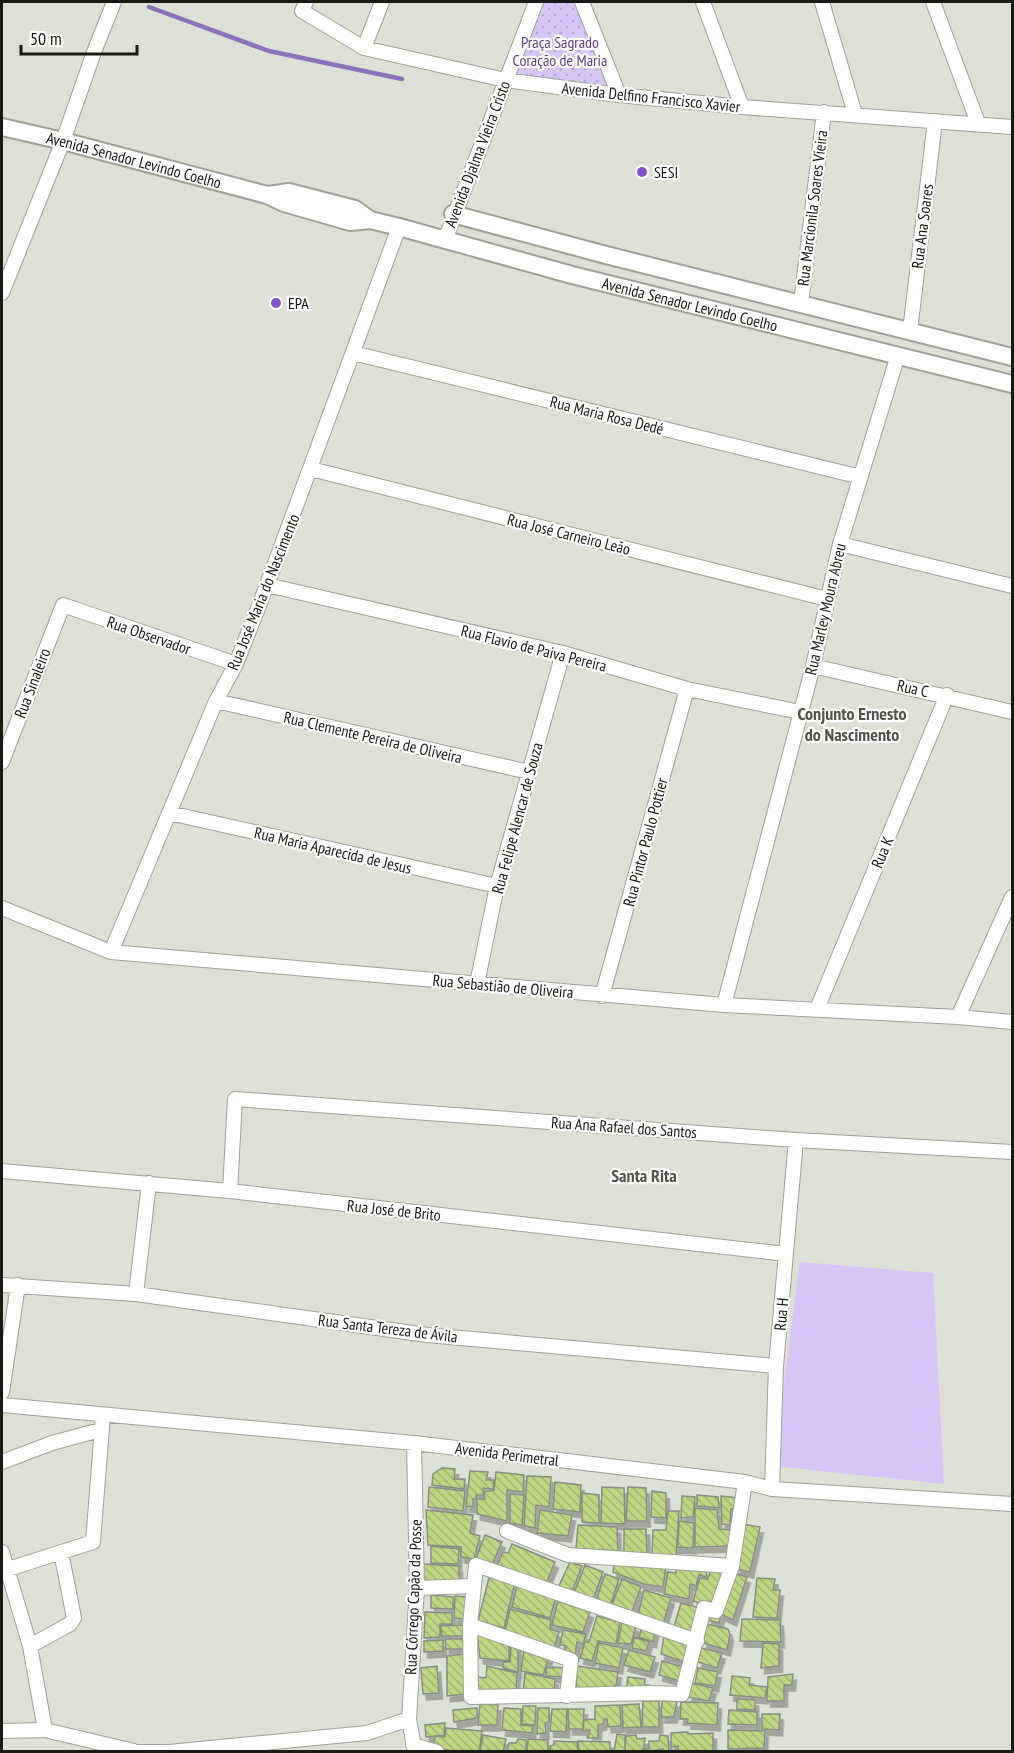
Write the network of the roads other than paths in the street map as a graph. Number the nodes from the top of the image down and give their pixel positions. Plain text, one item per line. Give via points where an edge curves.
1 (114, 2) edge
2 (382, 2) edge
3 (536, 2) edge
4 (582, 2) edge
5 (703, 2) edge
6 (822, 2) edge
7 (933, 2) edge
8 (304, 6) edge
9 (364, 48) junction
10 (505, 80) junction
11 (619, 95) junction
12 (742, 107) junction
13 (824, 112) junction
14 (855, 114) junction
15 (934, 121) junction
16 (978, 123) junction
17 (2, 127) edge
18 (1012, 127) edge
19 (63, 141) junction
20 (453, 214) junction
21 (399, 226) junction
22 (445, 240) junction
23 (2, 293) edge
24 (801, 303) junction
25 (910, 331) junction
26 (353, 353) junction
27 (898, 355) junction
28 (1012, 357) edge
29 (1012, 384) edge
30 (311, 469) junction
31 (861, 477) junction
32 (840, 544) junction
33 (267, 585) junction
34 (1012, 586) edge
35 (828, 599) junction
36 (63, 605) joint
37 (563, 653) junction
38 (236, 664) junction
39 (813, 666) junction
40 (687, 689) junction
41 (947, 695) junction
42 (216, 701) junction
43 (800, 712) junction
44 (1012, 712) edge
45 (2, 762) edge
46 (528, 772) junction
47 (169, 813) junction
48 (497, 886) junction
49 (1012, 897) edge
50 (2, 908) edge
51 (111, 952) junction
52 (477, 984) junction
53 (602, 996) junction
54 (724, 1005) junction
55 (817, 1009) junction
56 (958, 1017) junction
57 (1012, 1022) edge
58 (796, 1140) junction
59 (1012, 1152) edge
60 (2, 1171) edge
61 (149, 1184) junction
62 (230, 1191) junction
63 (786, 1254) junction
64 (2, 1286) edge
65 (18, 1286) junction
66 (136, 1294) junction
67 (776, 1366) junction
68 (2, 1392) edge
69 (2, 1405) edge
70 (103, 1415) junction
71 (100, 1430) junction
72 (414, 1443) junction
73 (2, 1462) edge
74 (746, 1482) junction
75 (772, 1489) junction
76 (1012, 1504) edge
77 (507, 1531) dead end
78 (2, 1552) edge
79 (61, 1552) junction
80 (732, 1566) junction
81 (4, 1570) edge
82 (473, 1586) junction
83 (417, 1588) junction
84 (470, 1625) junction
85 (697, 1641) junction
86 (30, 1646) junction
87 (567, 1696) junction
88 (409, 1719) junction
89 (3, 1727) edge
90 (45, 1730) junction
91 (414, 1748) edge
92 (135, 1751) edge
93 (167, 1752) edge
94 (436, 1752) edge

1 - 19 street
2 - 9 street
3 - 10 street, Avenida Djalma Vieira Cristo
4 - 11 street
5 - 12 street
6 - 14 street
7 - 16 street
8 - 9 street, Avenida Delfino Francisco Xavier
9 - 10 street, Avenida Delfino Francisco Xavier
10 - 11 street, Avenida Delfino Francisco Xavier
10 - 20 street, Avenida Djalma Vieira Cristo
11 - 12 street, Avenida Delfino Francisco Xavier
12 - 13 street, Avenida Delfino Francisco Xavier
13 - 14 street, Avenida Delfino Francisco Xavier
13 - 24 street, Rua Marcionila Soares Vieira
14 - 15 street, Avenida Delfino Francisco Xavier
15 - 16 street, Avenida Delfino Francisco Xavier
15 - 25 street, Rua Ana Soares
16 - 18 street, Avenida Delfino Francisco Xavier
17 - 19 street, Avenida Senador Levindo Coelho
19 - 21 street, Avenida Senador Levindo Coelho via 267,195 350,222 370,220
19 - 23 street
20 - 22 street, Avenida Djalma Vieira Cristo
20 - 24 street, Avenida Senador Levindo Coelho
21 - 22 street, Avenida Senador Levindo Coelho
21 - 26 street, Rua José Maria do Nascimento
22 - 27 street, Avenida Senador Levindo Coelho
24 - 25 street, Avenida Senador Levindo Coelho
25 - 28 street, Avenida Senador Levindo Coelho
26 - 30 street, Rua José Maria do Nascimento
26 - 31 street, Rua Maria Rosa Dedé
27 - 29 street, Avenida Senador Levindo Coelho
27 - 31 street, Rua Marley Moura Abreu
30 - 33 street, Rua José Maria do Nascimento
30 - 35 street, Rua José Carneiro Leão
31 - 32 street, Rua Marley Moura Abreu
32 - 34 street
32 - 35 street, Rua Marley Moura Abreu
33 - 37 street, Rua Flavio de Paiva Pereira
33 - 38 street, Rua José Maria do Nascimento
35 - 39 street, Rua Marley Moura Abreu
36 - 38 street, Rua Observador
36 - 45 street, Rua Sinaleiro
37 - 40 street, Rua Flavio de Paiva Pereira
37 - 46 street, Rua Felipe Alencar de Souza
38 - 42 street, Rua José Maria do Nascimento
39 - 41 street, Rua C
39 - 43 street, Rua Marley Moura Abreu
40 - 43 street, Rua Flavio de Paiva Pereira
40 - 53 street, Rua Pintor Paulo Pottier
41 - 44 street, Rua C
41 - 55 street, Rua K
42 - 46 street, Rua Clemente Pereira de Oliveira
42 - 47 street, Rua José Maria do Nascimento
43 - 54 street, Rua Marley Moura Abreu
46 - 48 street, Rua Felipe Alencar de Souza
47 - 48 street, Rua Maria Aparecida de Jesus
47 - 51 street, Rua José Maria do Nascimento
48 - 52 street, Rua Felipe Alencar de Souza
49 - 56 street
50 - 51 street, Rua Sebastião de Oliveira
51 - 52 street, Rua Sebastião de Oliveira
52 - 53 street, Rua Sebastião de Oliveira
53 - 54 street, Rua Sebastião de Oliveira
54 - 55 street, Rua Sebastião de Oliveira
55 - 56 street, Rua Sebastião de Oliveira
56 - 57 street, Rua Sebastião de Oliveira
58 - 59 street, Rua Ana Rafael dos Santos
58 - 62 street, Rua Ana Rafael dos Santos via 235,1099
58 - 63 street, Rua H
60 - 61 street, Rua José de Brito
61 - 62 street, Rua José de Brito
61 - 66 street
62 - 63 street, Rua José de Brito
63 - 67 street, Rua H
64 - 65 street, Rua Santa Tereza de Ávila
65 - 66 street, Rua Santa Tereza de Ávila
65 - 68 street
66 - 67 street, Rua Santa Tereza de Ávila via 427,1335
67 - 75 street, Rua H
69 - 70 street, Avenida Perimetral
70 - 71 street
70 - 72 street, Avenida Perimetral
71 - 73 street
71 - 79 street via 93,1542
72 - 74 street, Avenida Perimetral
72 - 83 street, Rua Córrego Capão da Posse
74 - 75 street, Avenida Perimetral
74 - 80 street
75 - 76 street, Avenida Perimetral
77 - 80 street via 568,1555
78 - 81 street
79 - 81 street
79 - 86 street via 74,1618
80 - 85 street via 716,1611 704,1608
81 - 86 street
82 - 83 street
82 - 84 street
82 - 85 street via 476,1565
83 - 88 street, Rua Córrego Capão da Posse
84 - 87 street via 571,1660
84 - 87 street via 471,1697
85 - 87 street via 682,1695
86 - 90 street
88 - 91 street, Rua Córrego Capão da Posse
88 - 93 street via 367,1733
89 - 90 street
90 - 92 street
91 - 94 street
92 - 93 street

